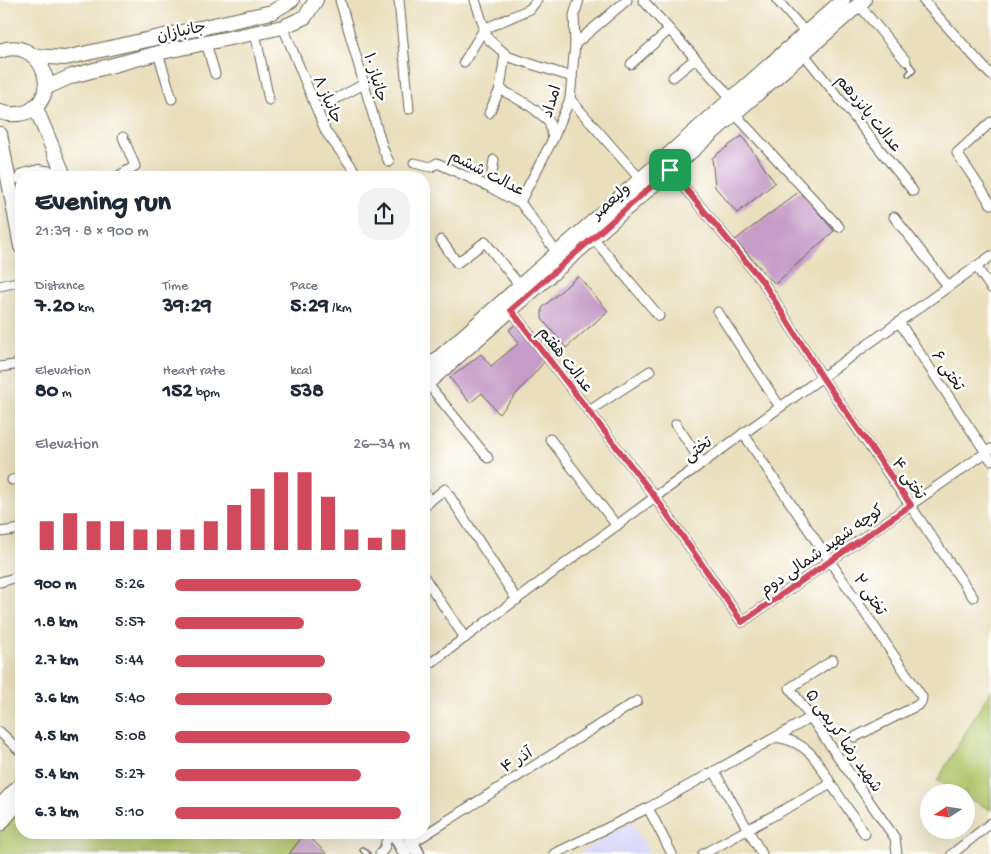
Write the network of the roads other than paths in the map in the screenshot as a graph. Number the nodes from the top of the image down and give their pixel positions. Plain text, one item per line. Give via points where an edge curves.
1 (292, 0) edge
2 (317, 0) edge
3 (340, 0) edge
4 (399, 0) edge
5 (475, 0) edge
6 (538, 0) edge
7 (579, 0) edge
8 (627, 0) edge
9 (643, 0) edge
10 (777, 0) edge
11 (843, 0) edge
12 (923, 0) edge
13 (861, 2) edge
14 (283, 27) junction
15 (484, 30) junction
16 (669, 30) junction
17 (255, 33) junction
18 (806, 33) junction
19 (206, 43) junction
20 (575, 44) junction
21 (107, 49) junction
22 (2, 50) edge
23 (158, 53) junction
24 (803, 53) junction
25 (34, 56) junction
26 (507, 56) junction
27 (695, 58) junction
28 (906, 61) joint
29 (464, 62) dead end
30 (631, 64) dead end
31 (111, 66) junction
32 (214, 74) dead end
33 (909, 74) dead end
34 (991, 75) edge
35 (572, 77) junction
36 (674, 77) dead end
37 (364, 84) junction
38 (45, 88) junction
39 (500, 89) junction
40 (172, 99) dead end
41 (570, 99) junction
42 (269, 100) dead end
43 (35, 106) junction
44 (733, 106) junction
45 (317, 109) junction
46 (409, 109) dead end
47 (0, 112) edge
48 (489, 113) dead end
49 (991, 122) edge
50 (0, 134) edge
51 (123, 137) dead end
52 (553, 139) junction
53 (494, 160) dead end
54 (389, 162) dead end
55 (414, 163) dead end
56 (3, 167) edge
57 (670, 170) junction
58 (62, 171) edge
59 (127, 171) edge
60 (354, 171) edge
61 (640, 179) junction
62 (490, 187) junction
63 (913, 191) dead end
64 (15, 192) edge
65 (12, 198) junction
66 (520, 202) junction
67 (990, 203) edge
68 (15, 214) edge
69 (894, 217) dead end
70 (839, 227) dead end
71 (593, 238) junction
72 (441, 240) dead end
73 (557, 253) junction
74 (991, 256) edge
75 (976, 266) junction
76 (15, 282) edge
77 (0, 286) edge
78 (520, 286) junction
79 (948, 286) junction
80 (991, 288) edge
81 (511, 310) junction
82 (718, 312) dead end
83 (659, 316) dead end
84 (898, 322) junction
85 (15, 365) edge
86 (0, 367) edge
87 (650, 371) dead end
88 (430, 375) edge
89 (430, 376) edge
90 (822, 377) junction
91 (430, 386) edge
92 (780, 407) junction
93 (590, 411) junction
94 (676, 424) dead end
95 (744, 433) junction
96 (550, 439) dead end
97 (989, 454) edge
98 (488, 458) dead end
99 (702, 463) junction
100 (655, 497) junction
101 (430, 502) edge
102 (911, 505) junction
103 (617, 526) junction
104 (15, 530) edge
105 (0, 532) edge
106 (830, 561) junction
107 (15, 578) edge
108 (0, 582) edge
109 (430, 587) edge
110 (974, 597) dead end
111 (517, 600) junction
112 (742, 622) joint
113 (464, 638) junction
114 (832, 660) dead end
115 (430, 664) edge
116 (637, 701) dead end
117 (810, 718) junction
118 (0, 732) edge
119 (776, 737) junction
120 (855, 737) dead end
121 (15, 746) edge
122 (714, 771) junction
123 (831, 784) junction
124 (15, 790) edge
125 (0, 806) edge
126 (15, 806) edge
127 (648, 808) junction
128 (991, 823) edge
129 (0, 824) edge
130 (748, 830) junction
131 (430, 832) edge
132 (865, 834) dead end
133 (387, 839) edge
134 (397, 839) edge
135 (363, 850) dead end
136 (367, 854) edge
137 (380, 854) edge
138 (405, 854) edge
139 (554, 854) edge
140 (672, 854) edge
141 (703, 854) edge
142 (762, 854) edge
143 (898, 854) edge
144 (952, 854) edge

1 - 21 main road, جانبازان via 272,12
2 - 14 main road, جانبازان via 305,17
3 - 37 street, ۱۰ جانباز
4 - 46 street
5 - 15 street
6 - 15 street via 530,9
7 - 20 street, امداد via 574,15
8 - 20 street
9 - 16 street
10 - 18 street
11 - 18 main road, ولیعصر
12 - 34 street
13 - 24 main road, ولیعصر
13 - 28 street
14 - 17 main road, جانبازان
14 - 45 street, جانباز ۸
15 - 26 street via 488,39
15 - 29 street
16 - 27 street
16 - 30 street
17 - 19 main road, جانبازان
17 - 42 street
18 - 44 main road, ولیعصر
19 - 23 main road, جانبازان
19 - 32 street
20 - 35 street, امداد
21 - 25 main road, جانبازان via 65,58
21 - 31 main road
22 - 25 main road, جانبازان via 20,49
23 - 31 main road, جانبازان
23 - 40 street
24 - 44 main road, ولیعصر
24 - 63 street, عدالت پانزدهم
25 - 38 main road via 43,69
26 - 35 street
26 - 39 street
27 - 36 street
27 - 44 street
28 - 33 lane via 913,70
31 - 38 main road, جانبازان via 72,76
35 - 41 street, امداد
37 - 45 street
37 - 54 street, ۱۰ جانباز
38 - 43 main road
39 - 48 street
39 - 52 street via 550,121
41 - 52 street, امداد
41 - 61 street
43 - 47 main road via 17,114
43 - 58 main road
44 - 57 main road, ولیعصر
44 - 61 main road, ولیعصر
44 - 70 street
45 - 60 street, جانباز ۸ via 326,132
49 - 67 street via 957,153
50 - 56 main road
51 - 59 street via 135,166
52 - 66 street, امداد
53 - 62 street
55 - 62 street, عدالت ششم via 431,167 437,163
56 - 65 main road
57 - 71 main road, ولیعصر
57 - 90 street, تختی ۴ via 763,282
61 - 73 main road, ولیعصر
62 - 66 street, عدالت ششم
64 - 65 main road
65 - 68 main road
66 - 73 street, عدالت ششم
69 - 79 street
71 - 81 main road, ولیعصر
71 - 83 street
72 - 78 street via 457,263 484,242
73 - 78 main road, ولیعصر
74 - 75 street, تختی
75 - 79 street, تختی
75 - 80 street
76 - 77 street
78 - 88 main road, ولیعصر
79 - 84 street, تختی
81 - 89 main road, ولیعصر
81 - 93 street, عدالت هفتم
82 - 92 street
84 - 90 street, تختی
84 - 97 street, تختی ۶
85 - 86 street
87 - 93 street
90 - 92 street, تختی
90 - 102 street, تختی ۴
91 - 98 street
92 - 95 street, تختی
93 - 100 street, عدالت هفتم
94 - 99 street
95 - 99 street, تختی
95 - 106 street, تختی ۲
96 - 103 street
97 - 102 street, کوچه شهید شمالی دوم
99 - 100 street, تختی
100 - 103 street, تختی
100 - 112 street, عدالت هفتم
101 - 111 street via 445,490
102 - 106 street, کوچه شهید شمالی دوم
102 - 110 street, تختی ۴
103 - 111 street, تختی
104 - 105 street
106 - 112 street, کوچه شهید شمالی دوم
106 - 120 street, تختی ۲ via 922,697 918,705
107 - 108 street
109 - 113 street
111 - 113 street, تختی
113 - 115 street, تختی
114 - 117 street, شهید رضا کریمی ۵ via 790,688
116 - 131 street, آذر ۴
117 - 119 street
117 - 143 street, شهید رضا کریمی ۵ via 896,838
118 - 121 street
119 - 122 street
119 - 123 street via 801,746 817,759
122 - 127 street
122 - 130 street
123 - 130 street
123 - 132 street
124 - 125 main road
126 - 129 main road
127 - 139 street
127 - 140 street
128 - 144 street
130 - 141 street
130 - 142 street
133 - 137 street
134 - 138 main road
135 - 136 lane

